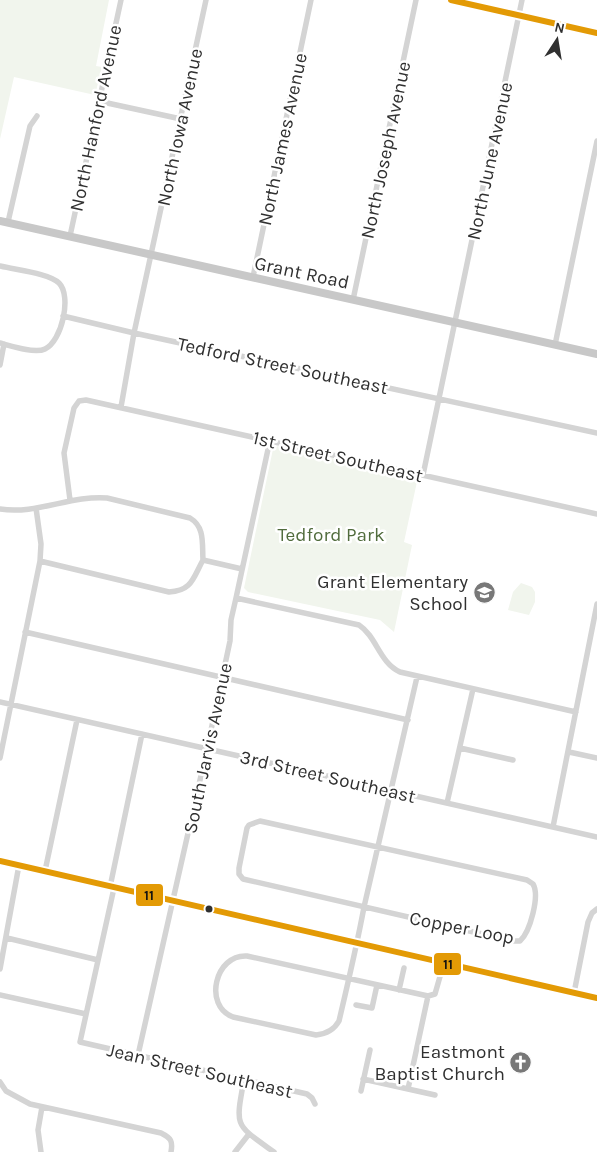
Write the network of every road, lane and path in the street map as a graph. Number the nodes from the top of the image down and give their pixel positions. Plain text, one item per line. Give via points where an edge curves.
1 (121, 0) edge
2 (206, 0) edge
3 (311, 0) edge
4 (416, 0) edge
5 (451, 0) edge
6 (522, 0) edge
7 (519, 16) junction
8 (597, 33) edge
9 (98, 102) junction
10 (36, 116) dead end
11 (181, 119) junction
12 (597, 141) edge
13 (4, 221) edge
14 (70, 236) junction
15 (152, 254) junction
16 (0, 266) edge
17 (253, 278) junction
18 (353, 300) junction
19 (63, 316) junction
20 (455, 322) junction
21 (134, 333) junction
22 (2, 344) edge
23 (555, 345) junction
24 (597, 354) edge
25 (0, 365) edge
26 (439, 398) junction
27 (121, 408) junction
28 (597, 433) edge
29 (270, 440) junction
30 (423, 475) junction
31 (70, 500) junction
32 (36, 508) junction
33 (0, 509) edge
34 (597, 514) edge
35 (203, 560) junction
36 (40, 562) junction
37 (242, 569) junction
38 (236, 598) junction
39 (597, 604) edge
40 (25, 632) junction
41 (417, 677) junction
42 (222, 678) junction
43 (473, 690) junction
44 (0, 702) edge
45 (11, 705) junction
46 (576, 712) junction
47 (77, 720) junction
48 (408, 720) junction
49 (142, 734) junction
50 (460, 748) junction
51 (207, 749) junction
52 (569, 752) junction
53 (0, 758) edge
54 (597, 758) edge
55 (513, 760) dead end
56 (392, 791) junction
57 (447, 803) junction
58 (553, 827) junction
59 (597, 837) edge
60 (378, 848) junction
61 (0, 861) edge
62 (19, 865) junction
63 (45, 871) junction
64 (112, 887) junction
65 (172, 901) junction
66 (364, 907) junction
67 (597, 909) edge
68 (7, 938) junction
69 (357, 943) junction
70 (98, 960) junction
71 (404, 968) dead end
72 (0, 969) edge
73 (441, 973) dead end
74 (349, 979) junction
75 (377, 985) junction
76 (399, 990) junction
77 (574, 993) junction
78 (0, 995) edge
79 (428, 996) junction
80 (597, 998) edge
81 (356, 1004) dead end
82 (86, 1014) junction
83 (370, 1050) dead end
84 (138, 1055) junction
85 (363, 1079) junction
86 (244, 1080) junction
87 (0, 1082) edge
88 (408, 1089) junction
89 (361, 1091) dead end
90 (435, 1095) dead end
91 (315, 1104) dead end
92 (42, 1107) junction
93 (249, 1134) junction
94 (41, 1152) edge
95 (170, 1152) edge
96 (235, 1152) edge
97 (274, 1152) edge

1 - 9 street, North Hanford Avenue
2 - 11 street, North Iowa Avenue
3 - 17 street, North James Avenue
4 - 18 street, North Joseph Avenue
5 - 7 street
6 - 7 street, North June Avenue
7 - 8 street
7 - 20 street, North June Avenue
9 - 11 street
9 - 14 street, North Hanford Avenue
10 - 13 street via 30,126
11 - 15 street, North Iowa Avenue
12 - 23 street
13 - 14 main road, Grant Road
14 - 15 main road, Grant Road
15 - 17 main road, Grant Road
15 - 21 street, North Iowa Avenue
16 - 19 street via 58,282 65,294
17 - 18 main road, Grant Road
18 - 20 main road, Grant Road
19 - 21 street, Tedford Street Southeast
19 - 22 street via 55,340 46,348 39,351
20 - 23 main road, Grant Road
20 - 26 street, North June Avenue
21 - 26 street, Tedford Street Southeast
21 - 27 street, North Iowa Avenue
22 - 25 street
23 - 24 main road, Grant Road
26 - 28 street, Tedford Street Southeast
26 - 30 street, North June Avenue
27 - 29 street, 1st Street Southeast
27 - 31 street, 1st Street Southeast via 91,401 79,401 74,408 64,453
29 - 30 street, 1st Street Southeast
29 - 37 street, South Jarvis Avenue
30 - 34 street, 1st Street Southeast
31 - 32 street
31 - 35 street via 107,498 190,518 200,528
32 - 33 street
32 - 36 street
35 - 36 street via 187,589 179,592
35 - 37 street
36 - 40 street
37 - 38 street, South Jarvis Avenue
38 - 41 street via 359,625 371,636 392,668
38 - 42 street, South Jarvis Avenue
39 - 46 street
40 - 42 street
40 - 45 street
41 - 43 street
41 - 48 street
42 - 48 street
42 - 51 street, South Jarvis Avenue
43 - 46 street
43 - 50 street
44 - 45 street, 3rd Street Southeast
45 - 47 street, 3rd Street Southeast
45 - 53 street
46 - 52 street
47 - 49 street, 3rd Street Southeast
47 - 63 street
48 - 56 street
49 - 51 street, 3rd Street Southeast
49 - 64 street
50 - 55 street
50 - 57 street
51 - 56 street, 3rd Street Southeast
51 - 65 street, South Jarvis Avenue
52 - 54 street
52 - 58 street
56 - 57 street, 3rd Street Southeast
56 - 60 street
57 - 58 street, 3rd Street Southeast
58 - 59 street, 3rd Street Southeast
60 - 66 street
60 - 66 street via 260,821 247,828 239,868 243,879
60 - 66 street, Copper Loop via 527,880 537,893 528,932 520,941 513,941
61 - 62 street
62 - 63 street
62 - 68 street
63 - 64 street
64 - 65 street
64 - 70 street
65 - 69 street
65 - 84 street, South Jarvis Avenue
66 - 69 street
67 - 77 street via 588,922
68 - 70 street
68 - 72 street
69 - 74 street
69 - 77 street
70 - 82 street
71 - 76 street
73 - 79 street via 435,994
74 - 74 street via 340,1021 321,1035 233,1017 222,1011 216,1000 222,969 230,960 243,956
74 - 75 street
75 - 76 street
75 - 81 street via 372,1008
76 - 79 street
77 - 80 street
78 - 82 street
79 - 88 street
82 - 84 street, Jean Street Southeast via 80,1042
83 - 85 street
84 - 86 street, Jean Street Southeast
85 - 88 street
85 - 89 street
86 - 91 street, Jean Street Southeast via 307,1094
86 - 93 street via 238,1111 239,1120
87 - 92 street via 14,1096
88 - 90 street
92 - 94 street via 38,1130
92 - 95 street via 161,1132 173,1143
93 - 96 street
93 - 97 street

